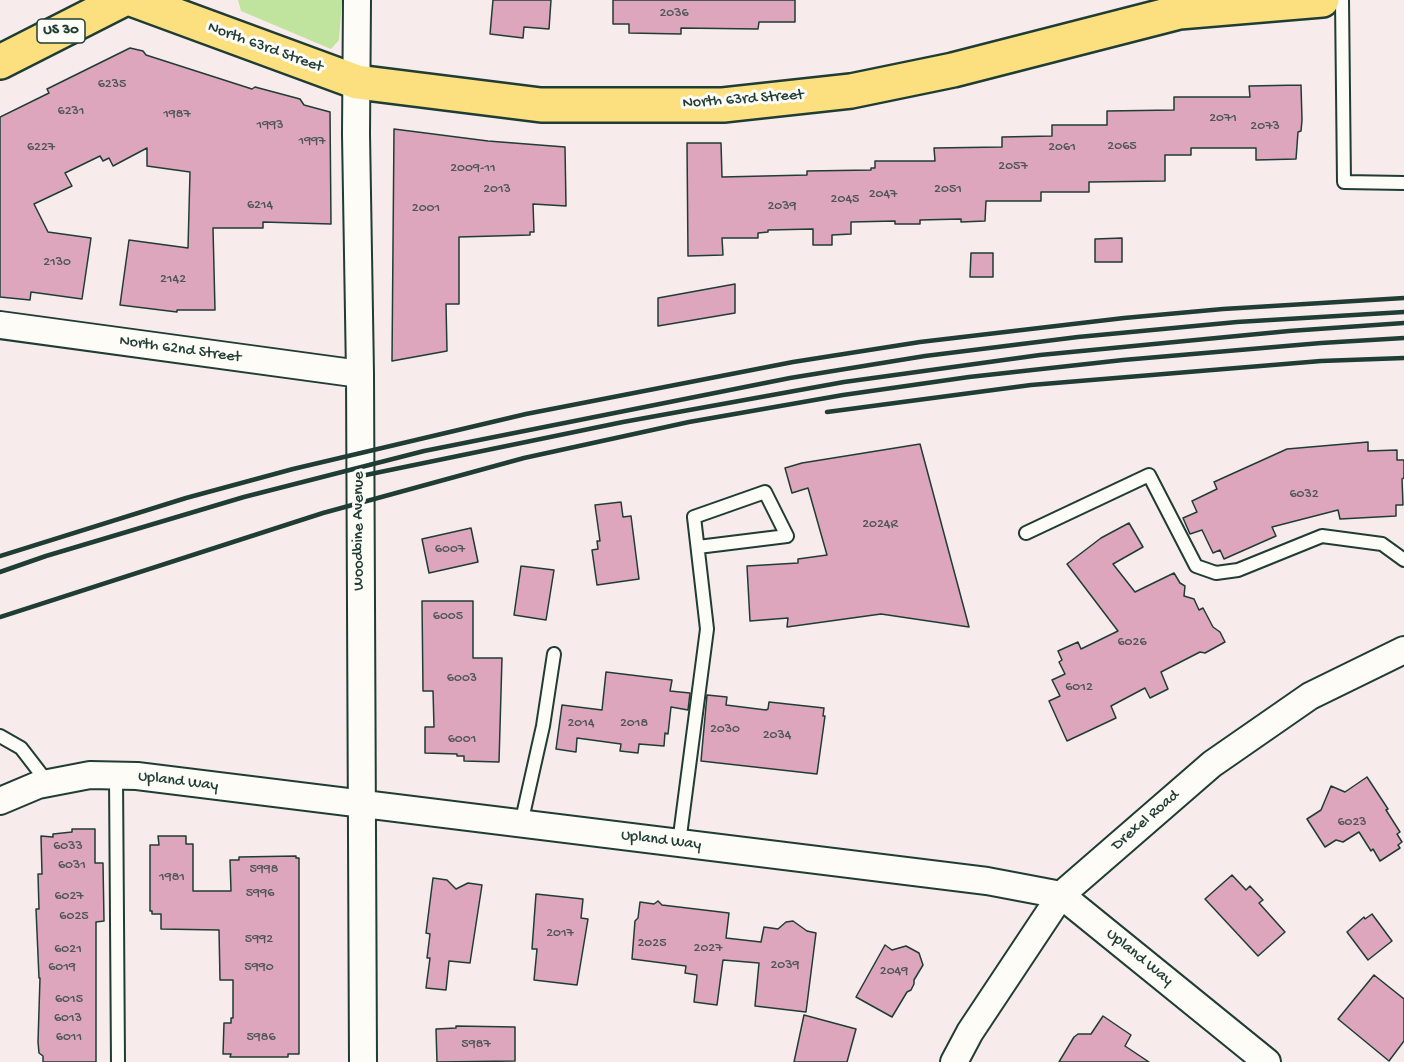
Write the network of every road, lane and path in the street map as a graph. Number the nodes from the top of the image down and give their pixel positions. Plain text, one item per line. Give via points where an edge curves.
1 (122, 0) edge
2 (134, 0) edge
3 (357, 0) edge
4 (1322, 0) edge
5 (1342, 0) edge
6 (1179, 6) edge
7 (0, 62) edge
8 (357, 82) junction
9 (1404, 183) edge
10 (0, 325) edge
11 (360, 374) junction
12 (1026, 533) dead end
13 (698, 547) junction
14 (1404, 560) edge
15 (1404, 650) edge
16 (554, 654) dead end
17 (0, 736) edge
18 (116, 776) junction
19 (48, 783) junction
20 (0, 801) edge
21 (360, 805) junction
22 (521, 824) junction
23 (679, 843) junction
24 (1061, 895) junction
25 (118, 1062) edge
26 (363, 1062) edge
27 (954, 1062) edge
28 (1267, 1062) edge

1 - 7 main road, US 30
2 - 8 main road, North 63rd Street
3 - 8 street, Woodbine Avenue
4 - 6 main road, North 63rd Street
5 - 9 lane via 1344,182
6 - 8 main road, North 63rd Street via 953,70 851,91 723,105 540,105
8 - 11 street, Woodbine Avenue
10 - 11 street, North 62nd Street
11 - 21 street, Woodbine Avenue
12 - 14 lane via 1149,475 1196,566 1216,573 1238,570 1322,536 1382,544
13 - 13 lane via 694,517 765,492 787,536
13 - 23 lane via 707,629
15 - 24 street, Drexel Road via 1310,696 1212,764
16 - 22 lane
17 - 19 lane via 21,748
18 - 19 street, Upland Way via 90,775
18 - 21 street, Upland Way
18 - 25 lane
19 - 20 street, Upland Way
21 - 22 street, Upland Way
21 - 26 street, Woodbine Avenue
22 - 23 street, Upland Way
23 - 24 street, Upland Way via 987,881
24 - 27 street, Drexel Road
24 - 28 street, Upland Way

